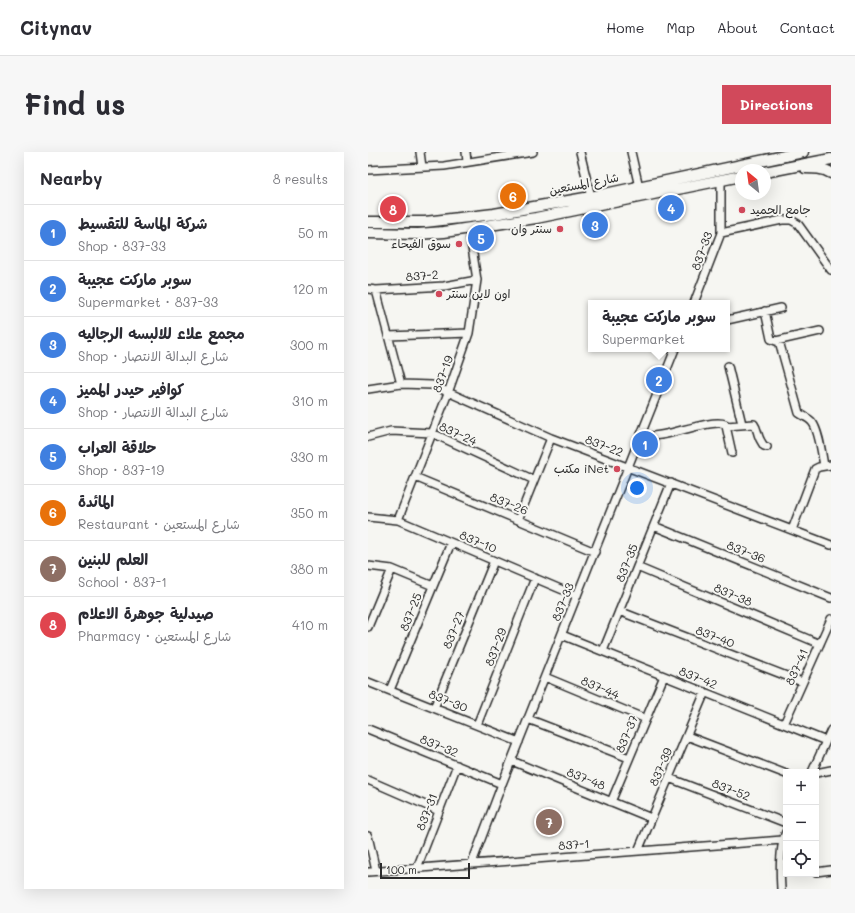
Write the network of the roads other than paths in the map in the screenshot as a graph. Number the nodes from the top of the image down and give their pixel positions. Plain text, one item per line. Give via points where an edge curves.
1 (420, 152) edge
2 (466, 152) edge
3 (533, 152) edge
4 (580, 152) edge
5 (631, 152) edge
6 (777, 152) edge
7 (812, 152) edge
8 (801, 153) edge
9 (831, 159) edge
10 (467, 162) junction
11 (741, 164) edge
12 (743, 164) edge
13 (735, 166) edge
14 (422, 167) junction
15 (785, 168) junction
16 (368, 170) edge
17 (771, 171) edge
18 (831, 173) edge
19 (735, 177) edge
20 (721, 180) junction
21 (639, 187) junction
22 (592, 202) junction
23 (368, 222) edge
24 (469, 228) junction
25 (368, 233) edge
26 (721, 233) junction
27 (831, 270) edge
28 (477, 280) junction
29 (372, 290) edge
30 (695, 300) edge
31 (781, 308) dead end
32 (765, 311) junction
33 (730, 319) edge
34 (820, 331) dead end
35 (469, 333) junction
36 (388, 336) junction
37 (779, 341) junction
38 (674, 352) edge
39 (728, 366) dead end
40 (401, 384) junction
41 (368, 389) edge
42 (448, 393) junction
43 (742, 424) junction
44 (726, 426) junction
45 (432, 433) junction
46 (368, 437) edge
47 (551, 438) junction
48 (640, 438) junction
49 (767, 447) dead end
50 (732, 452) dead end
51 (827, 466) edge
52 (628, 467) junction
53 (415, 477) junction
54 (534, 480) junction
55 (671, 484) junction
56 (368, 516) edge
57 (398, 520) junction
58 (518, 520) junction
59 (654, 526) junction
60 (792, 530) junction
61 (451, 543) junction
62 (831, 545) edge
63 (595, 552) junction
64 (494, 561) junction
65 (368, 566) edge
66 (637, 567) junction
67 (392, 569) junction
68 (535, 578) junction
69 (433, 586) junction
70 (577, 596) junction
71 (831, 598) edge
72 (619, 611) junction
73 (831, 619) edge
74 (368, 627) edge
75 (562, 635) junction
76 (820, 644) junction
77 (603, 651) junction
78 (664, 676) junction
79 (545, 677) junction
80 (368, 682) edge
81 (802, 682) junction
82 (390, 690) junction
83 (705, 692) junction
84 (434, 708) junction
85 (646, 719) junction
86 (528, 720) junction
87 (784, 724) junction
88 (477, 725) junction
89 (368, 729) edge
90 (831, 730) edge
91 (687, 736) junction
92 (826, 741) junction
93 (519, 742) junction
94 (629, 758) junction
95 (512, 760) junction
96 (457, 765) junction
97 (813, 769) edge
98 (831, 770) edge
99 (819, 772) edge
100 (783, 773) edge
101 (669, 778) junction
102 (368, 780) edge
103 (502, 784) junction
104 (611, 802) junction
105 (439, 811) junction
106 (651, 818) junction
107 (783, 822) edge
108 (368, 836) edge
109 (782, 840) joint
110 (638, 851) junction
111 (472, 863) junction
112 (417, 868) junction
113 (831, 870) edge
114 (376, 871) junction
115 (368, 872) edge
116 (819, 872) edge
117 (781, 889) edge

1 - 14 street
2 - 10 street
3 - 10 street
4 - 22 street
5 - 21 street
6 - 11 main road
7 - 8 main road, شارع المستعين
8 - 12 main road, شارع المستعين
9 - 15 main road
10 - 14 street
13 - 21 main road, شارع المستعين
14 - 16 street
15 - 17 main road
15 - 18 main road via 810,168
19 - 20 main road
20 - 22 main road
20 - 26 street, 837-33
21 - 22 main road, شارع المستعين
22 - 23 main road, شارع المستعين via 425,222
22 - 24 main road via 536,218
24 - 25 main road via 418,234
24 - 28 street, 837-19
26 - 27 street via 791,220 798,224
26 - 30 street, 837-33
28 - 29 street, 837-2 via 444,286
28 - 35 street, 837-19
29 - 36 street
31 - 32 street
32 - 33 street
32 - 37 street via 771,339
34 - 37 street
35 - 36 street
35 - 42 street, 837-19
36 - 40 street
37 - 51 street via 799,413 815,426
38 - 48 street, 837-33
39 - 43 street
40 - 41 street, 837-22
40 - 42 street, 837-22 via 432,386
42 - 45 street, 837-19
42 - 47 street, 837-22
43 - 44 street
43 - 49 street via 754,424 760,440
44 - 48 street via 720,422
44 - 50 street
45 - 46 street, 837-24 via 391,431
45 - 53 street, 837-19
45 - 54 street, 837-24
47 - 52 street, 837-22
47 - 54 street
48 - 52 street, 837-33
51 - 60 street via 815,469
52 - 55 street, 837-22
52 - 63 street, 837-33
53 - 57 street, 837-19
53 - 58 street, 837-26
54 - 58 street
55 - 59 street, 837-35
55 - 60 street, 837-22
56 - 57 street, 837-10
57 - 61 street, 837-10
58 - 63 street, 837-26
59 - 66 street, 837-35
59 - 71 street, 837-36
60 - 62 street, 837-22
61 - 64 street, 837-10
61 - 69 street, 837-25
63 - 70 street, 837-33
64 - 68 street, 837-10
64 - 84 street, 837-27
65 - 67 street
66 - 72 street, 837-35
66 - 76 street, 837-38
67 - 69 street
67 - 74 street
68 - 70 street, 837-10
68 - 88 street, 837-29
69 - 82 street, 837-25
70 - 75 street, 837-33
72 - 77 street, 837-35
72 - 81 street, 837-40
73 - 76 street, 837-41
75 - 77 street, 837-42
75 - 79 street, 837-33
76 - 81 street, 837-41
77 - 78 street, 837-42
78 - 83 street, 837-42
78 - 85 street, 837-37
79 - 85 street, 837-44
79 - 86 street, 837-33
80 - 82 street, 837-30
81 - 87 street, 837-41
82 - 84 street, 837-30
83 - 87 street, 837-42
83 - 91 street, 837-39
84 - 88 street, 837-30
85 - 94 street, 837-37
86 - 93 street, 837-33
86 - 94 street
87 - 92 street, 837-42
88 - 93 street, 837-30
89 - 96 street, 837-32
90 - 92 street
91 - 100 street
91 - 101 street, 837-39
92 - 97 street
93 - 95 street, 837-33
94 - 104 street, 837-37
95 - 103 street, 837-33
95 - 104 street, 837-48
96 - 103 street, 837-32
96 - 105 street, 837-31
98 - 99 street
101 - 106 street, 837-39
101 - 107 street, 837-52
102 - 105 street
103 - 111 street, 837-33
104 - 106 street, 837-48
105 - 112 street, 837-31
106 - 110 street, 837-39
108 - 114 street
109 - 110 street, 837-1
109 - 117 street
110 - 111 street, 837-1
111 - 112 street, 837-1
112 - 114 street, 837-1
113 - 116 street
114 - 115 street, 837-1

